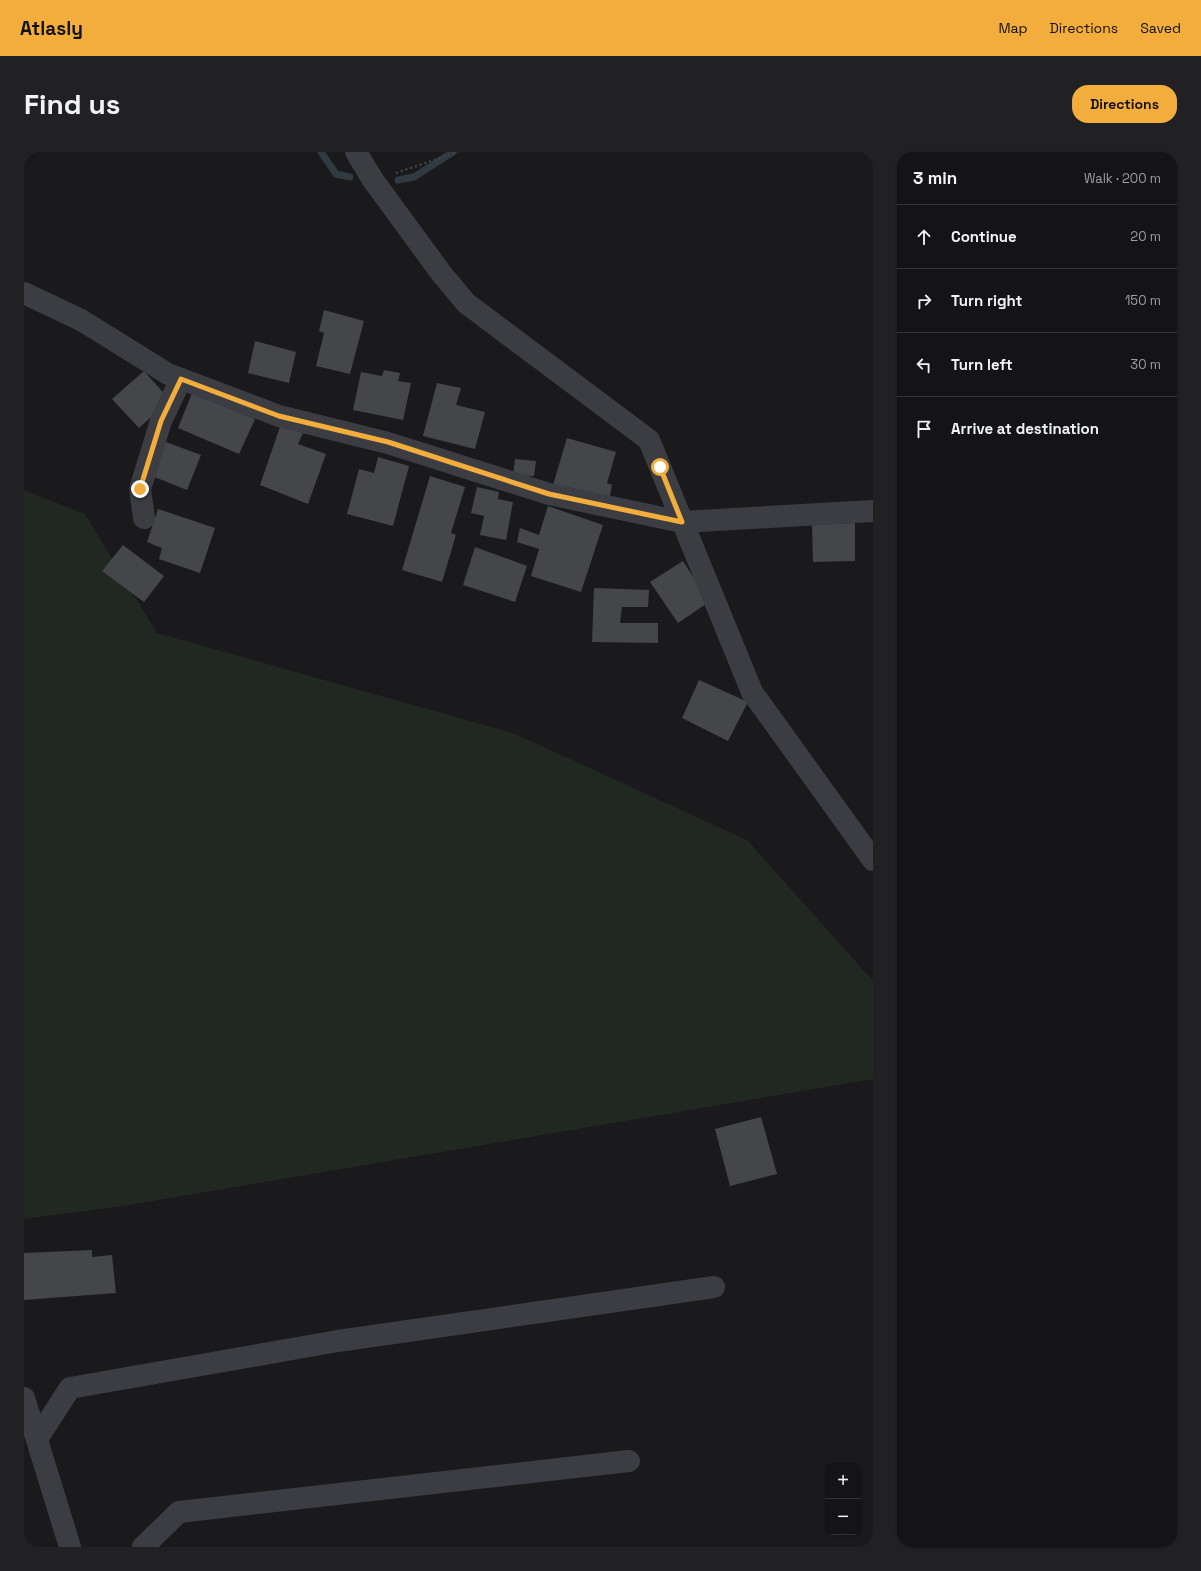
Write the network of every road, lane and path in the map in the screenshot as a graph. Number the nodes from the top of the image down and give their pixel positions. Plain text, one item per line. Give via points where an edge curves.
1 (356, 152) edge
2 (458, 152) edge
3 (373, 180) junction
4 (24, 293) edge
5 (181, 379) junction
6 (873, 511) edge
7 (144, 518) dead end
8 (682, 522) junction
9 (873, 860) edge
10 (714, 1287) dead end
11 (24, 1398) edge
12 (37, 1439) junction
13 (629, 1461) dead end
14 (70, 1547) edge
15 (143, 1547) edge

1 - 3 street
2 - 3 path
3 - 8 street via 466,303 649,440
4 - 5 street via 81,320 168,374
5 - 7 street via 161,421 140,489
5 - 8 street via 279,416 388,442 549,494
6 - 8 street
8 - 9 street via 752,692
10 - 12 street via 338,1341 70,1388
11 - 12 street
12 - 14 street
13 - 15 street via 179,1512

